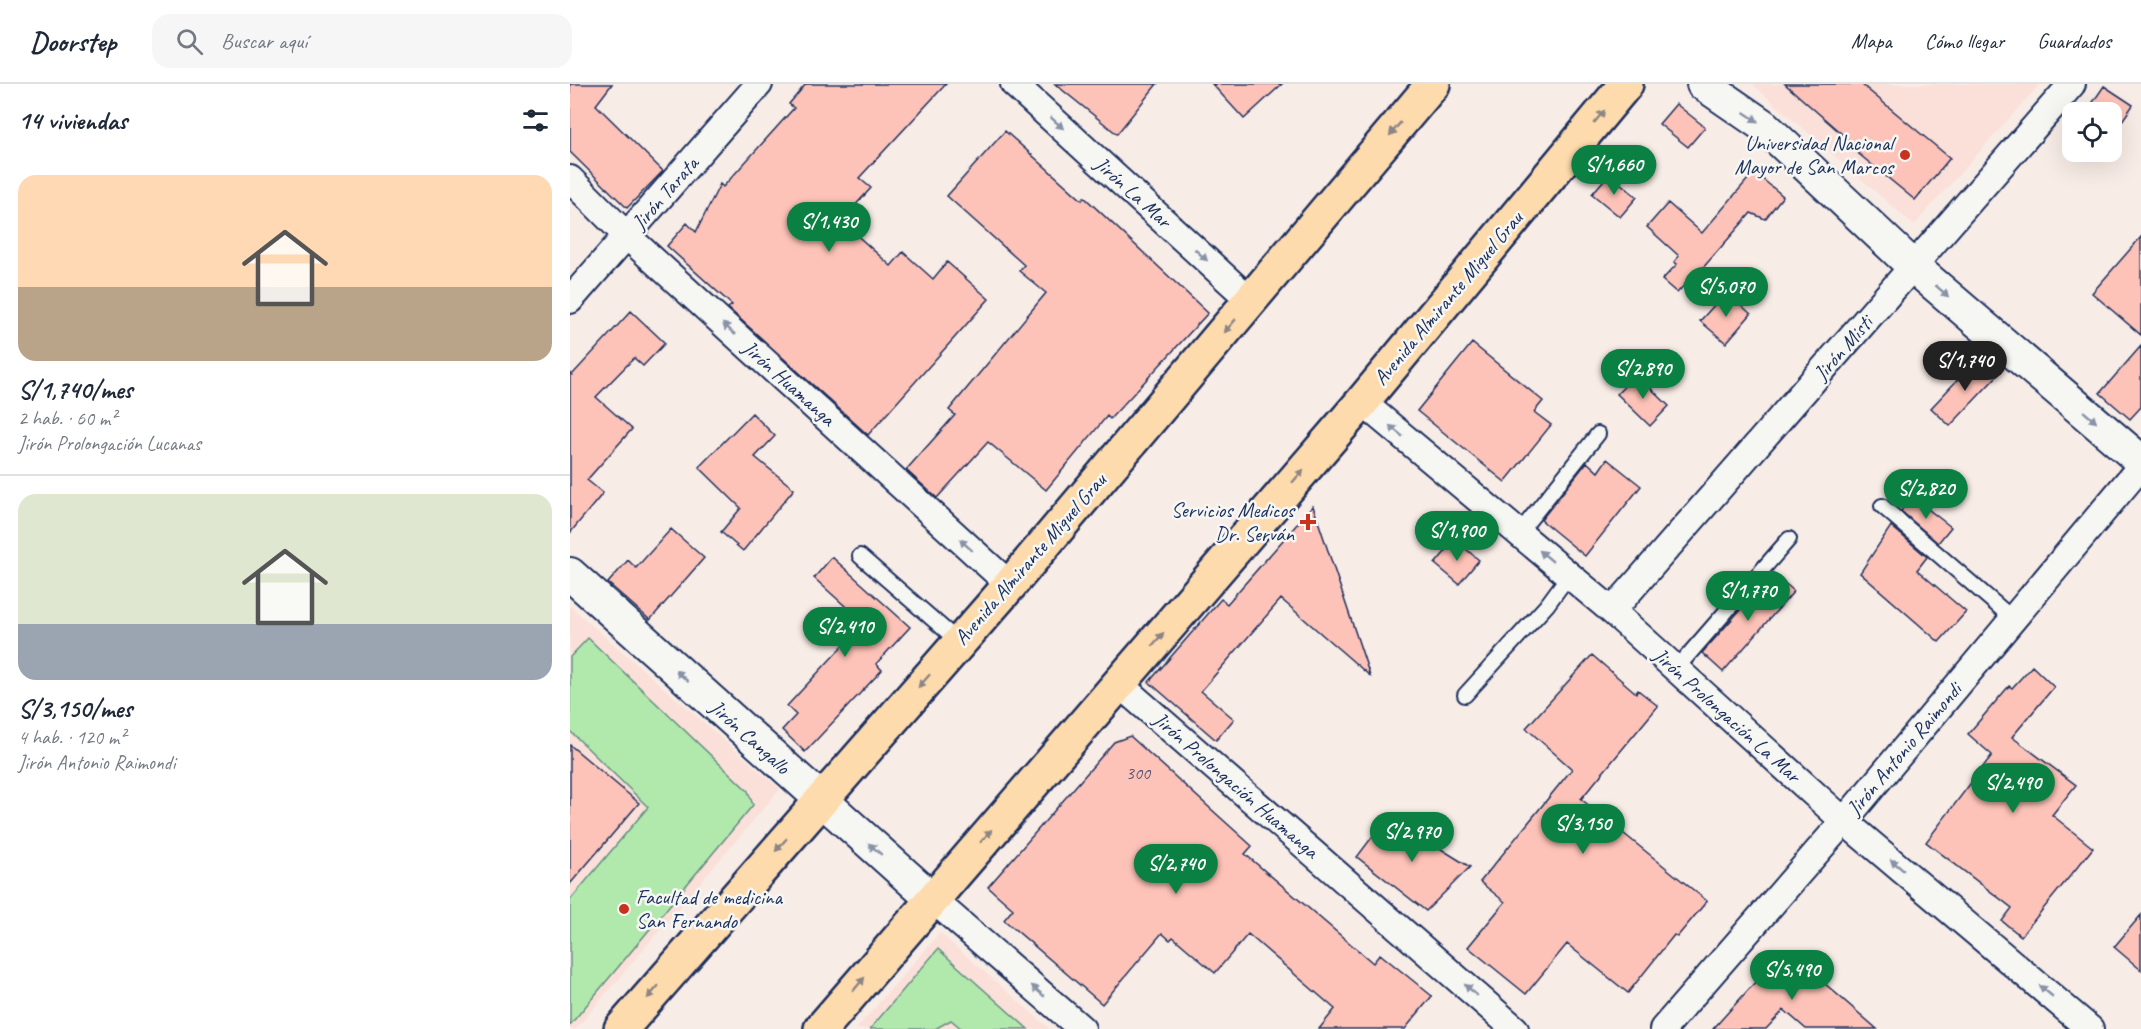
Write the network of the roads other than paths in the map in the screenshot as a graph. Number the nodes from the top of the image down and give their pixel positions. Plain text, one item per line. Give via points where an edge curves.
1 (759, 84) edge
2 (1014, 84) edge
3 (1433, 84) edge
4 (1626, 84) edge
5 (1703, 84) edge
6 (2072, 84) edge
7 (570, 179) edge
8 (627, 236) junction
9 (1915, 268) junction
10 (570, 300) edge
11 (1251, 301) junction
12 (1362, 402) junction
13 (1598, 434) dead end
14 (2141, 461) edge
15 (2141, 466) edge
16 (1882, 506) dead end
17 (1519, 533) junction
18 (1789, 539) dead end
19 (860, 556) dead end
20 (570, 574) edge
21 (1569, 575) junction
22 (1010, 585) junction
23 (1612, 611) junction
24 (2013, 619) junction
25 (959, 642) junction
26 (1676, 669) junction
27 (1119, 684) junction
28 (1465, 695) dead end
29 (827, 807) junction
30 (1844, 821) junction
31 (923, 891) junction
32 (831, 1024) edge
33 (621, 1029) edge
34 (1082, 1029) edge
35 (1515, 1029) edge
36 (1663, 1029) edge
37 (2090, 1029) edge

1 - 8 street, Jirón Tarata
2 -> 11 street, Jirón La Mar
3 -> 11 main road, Avenida Almirante Miguel Grau
12 -> 4 main road, Avenida Almirante Miguel Grau
5 -> 9 street via 1764,126
6 - 9 street, Jirón Misti
7 - 8 street, Jirón Huamanga
8 - 10 street, Jirón Tarata
22 -> 8 street, Jirón Huamanga
9 -> 14 street
9 - 23 street, Jirón Misti
11 -> 22 main road, Avenida Almirante Miguel Grau
17 -> 12 street, Jirón Prolongación La Mar
27 -> 12 main road, Avenida Almirante Miguel Grau
13 - 17 lane
15 - 24 street, Jirón Antonio Raimondi
16 - 24 lane
21 -> 17 street, Jirón Prolongación La Mar
18 - 26 lane
19 - 25 lane
29 -> 20 street, Jirón Cangallo
21 - 23 street, Jirón Prolongación La Mar
21 - 28 lane via 1547,605
22 - 25 main road, Avenida Almirante Miguel Grau
23 - 26 street, Jirón Prolongación La Mar
24 - 30 street, Jirón Antonio Raimondi
25 -> 29 main road, Avenida Almirante Miguel Grau
26 - 30 street, Jirón Prolongación La Mar
31 -> 27 main road, Avenida Almirante Miguel Grau
35 -> 27 street, Jirón Prolongación Huamanga
31 -> 29 street, Jirón Cangallo
29 -> 33 main road, Avenida Almirante Miguel Grau
30 - 36 street, Jirón Antonio Raimondi
37 -> 30 street, Jirón Prolongación La Mar
32 -> 31 main road, Avenida Almirante Miguel Grau
34 -> 31 street

